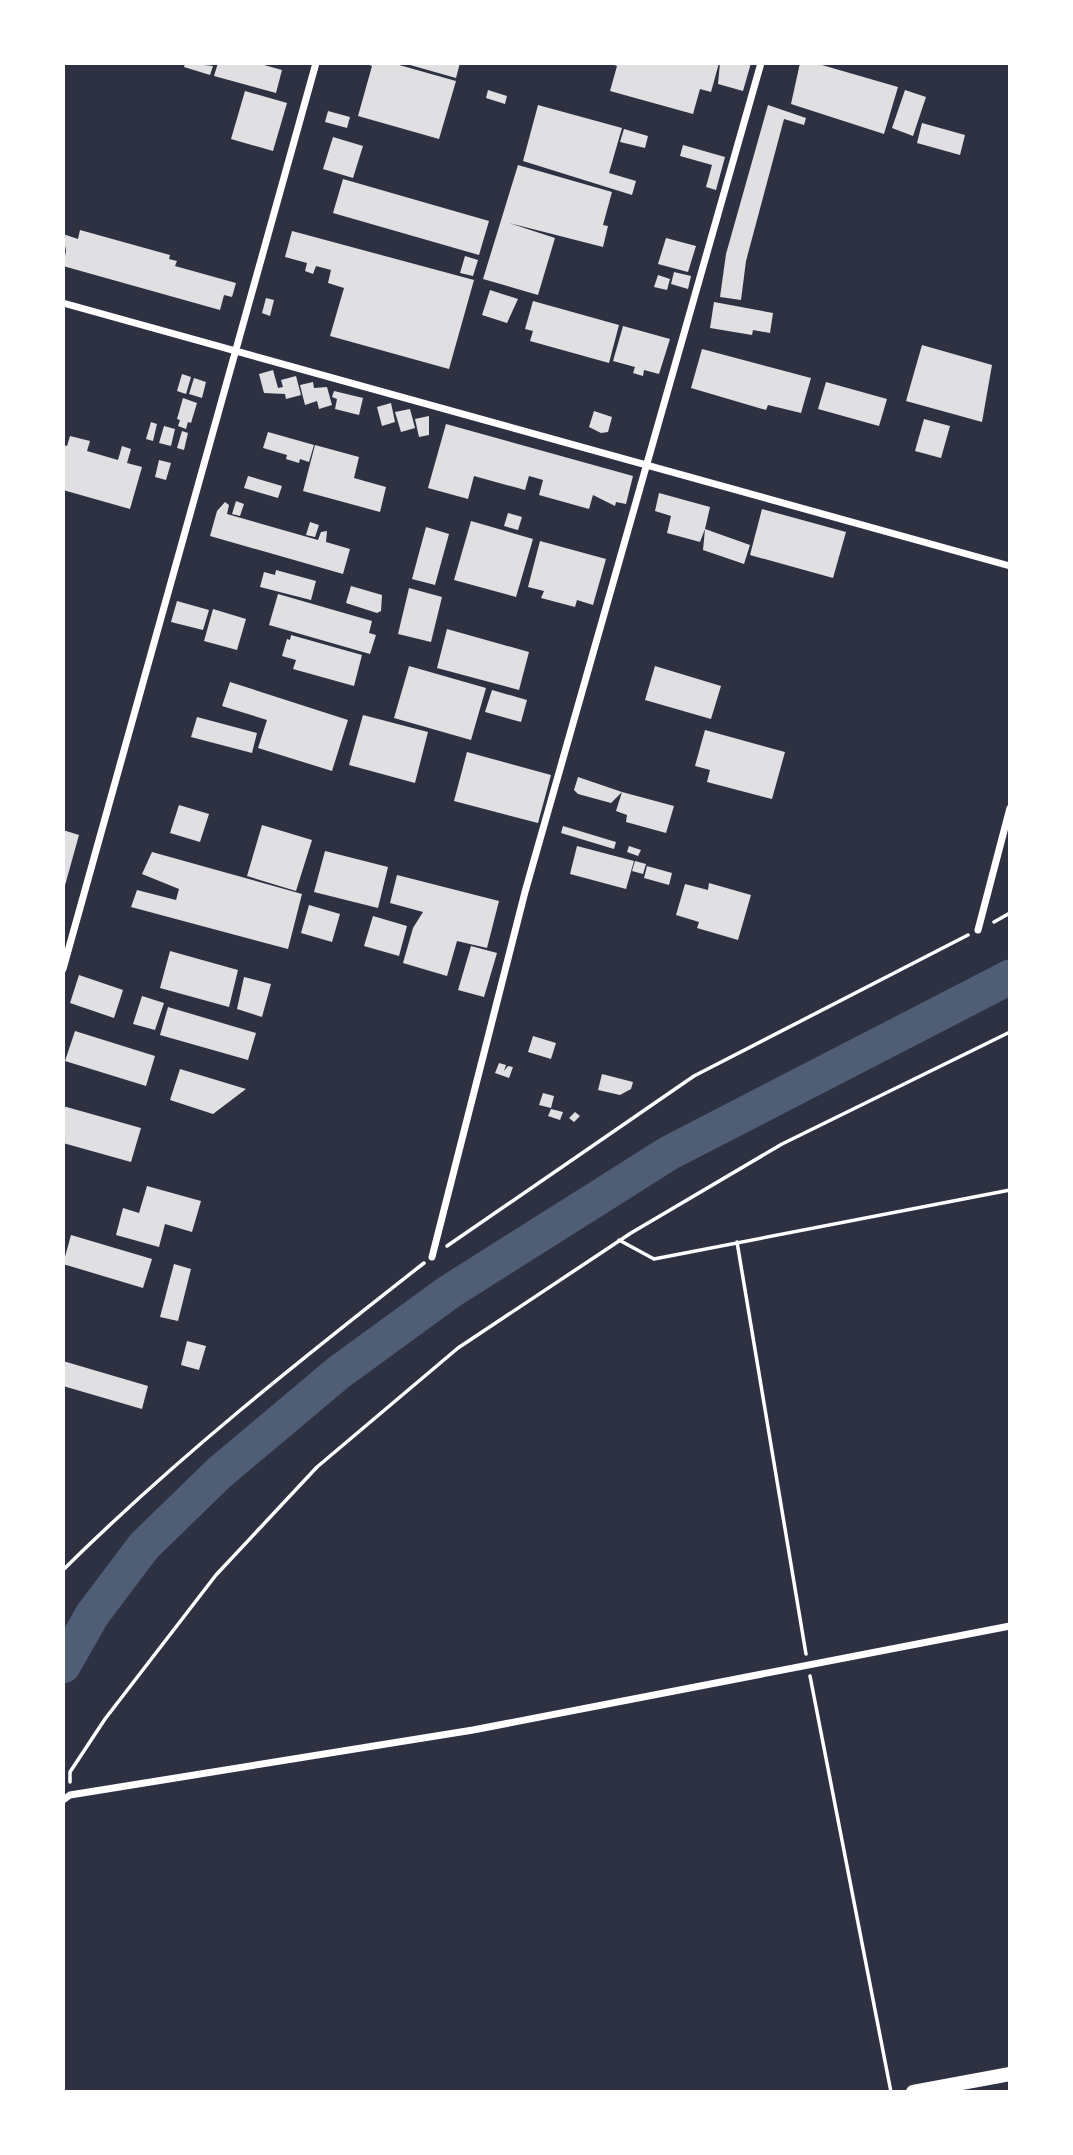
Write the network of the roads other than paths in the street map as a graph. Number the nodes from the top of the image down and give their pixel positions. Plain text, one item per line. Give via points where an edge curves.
1 (316, 63) edge
2 (761, 63) edge
3 (63, 303) edge
4 (235, 351) junction
5 (646, 465) junction
6 (1010, 566) edge
7 (1010, 808) edge
8 (978, 930) road end
9 (63, 969) edge
10 (432, 1257) road end
11 (1010, 1626) edge
12 (66, 1798) edge
13 (1010, 2074) edge
14 (914, 2092) edge

1 - 4 street
2 - 5 street
3 - 4 street
4 - 5 street
4 - 9 street
5 - 6 street
5 - 10 street via 525,892
7 - 8 street
11 - 12 street via 473,1730
13 - 14 main road

